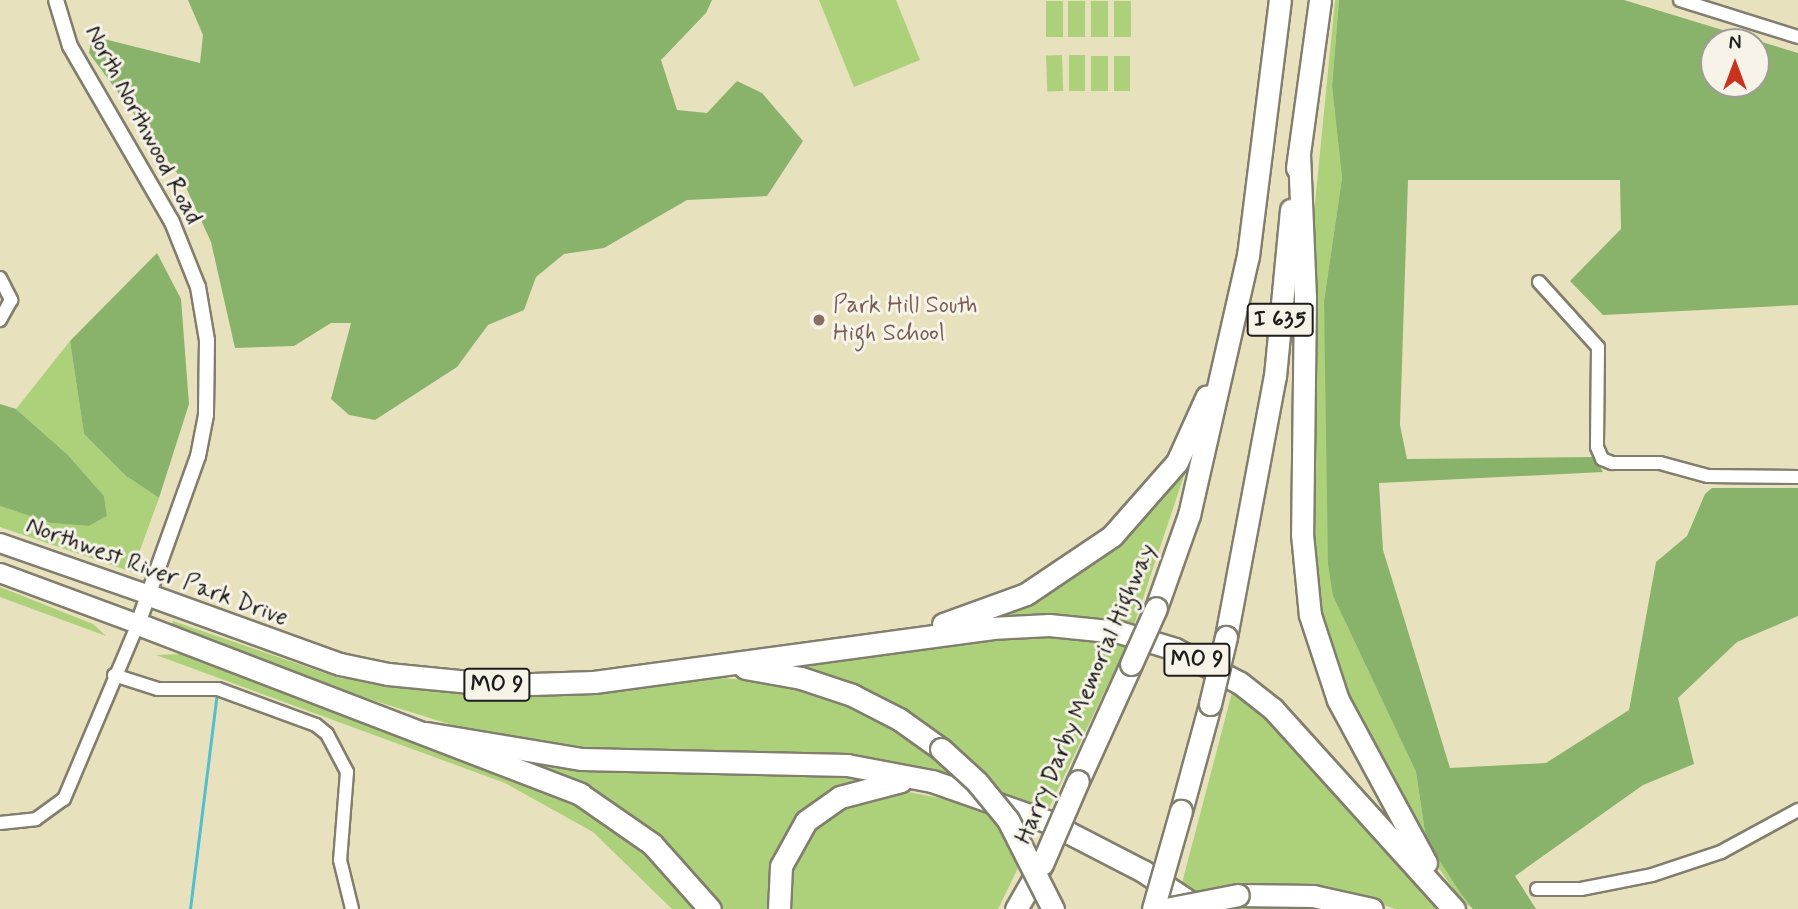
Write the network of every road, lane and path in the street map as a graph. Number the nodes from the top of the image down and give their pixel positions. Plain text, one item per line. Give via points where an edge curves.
1 (56, 0) edge
2 (1280, 0) edge
3 (1320, 0) edge
4 (1680, 0) edge
5 (1798, 37) edge
6 (1299, 154) junction
7 (0, 278) edge
8 (1539, 282) dead end
9 (0, 320) edge
10 (1228, 350) junction
11 (1798, 477) edge
12 (0, 543) edge
13 (0, 573) edge
14 (149, 595) junction
15 (138, 624) junction
16 (856, 644) junction
17 (702, 667) junction
18 (114, 675) junction
19 (426, 733) junction
20 (932, 781) junction
21 (1798, 810) edge
22 (0, 823) edge
23 (1537, 888) dead end
24 (1017, 904) edge
25 (1450, 904) edge
26 (352, 909) edge
27 (710, 909) edge
28 (779, 909) edge
29 (1054, 909) edge
30 (1153, 909) edge
31 (1167, 909) edge
32 (1200, 909) edge
33 (1372, 909) edge

1 - 14 street, North Northwood Road via 71,46 173,222 198,287 207,340 206,415 198,456
2 - 10 highway, Harry Darby Memorial Highway / I 635 via 1248,256
3 - 6 highway, I 635
4 - 5 street
6 - 25 highway via 1306,297 1302,534 1310,615 1338,700
6 - 30 highway, I 635, bridge via 1275,376 1226,637
7 - 9 street via 11,300
8 - 11 street via 1598,347 1597,447 1602,458 1612,463 1660,463 1690,473
10 - 16 highway via 1177,462 1137,513 1085,558 995,608
10 - 24 highway, Harry Darby Memorial Highway / I 635, bridge via 1189,515 1156,608 1042,864
12 - 14 main road, Northwest River Park Drive / MO 9
13 - 15 main road, MO 9
14 - 15 street, North Northwood Road
14 - 17 highway, Northwest River Park Drive / MO 9 via 295,650 388,674 501,685 594,682
15 - 18 street
15 - 19 highway, MO 9
16 - 17 highway, MO 9
16 - 25 highway, MO 9 via 1049,625 1119,632 1175,649 1240,683 1273,709
17 - 29 highway, bridge via 749,668 827,686 899,719 941,749 1008,820
18 - 22 street via 64,799 36,819
18 - 26 street via 158,689 218,689 316,725 327,734 347,772 340,851
19 - 20 highway, MO 9 via 582,759 847,765
19 - 27 highway via 557,784 609,811 652,844
20 - 28 highway via 879,784 840,796 816,810 786,852
20 - 32 highway, MO 9 via 1070,832 1143,871
21 - 23 street via 1721,852 1674,868 1581,888
31 - 33 highway, bridge via 1238,895 1302,895

